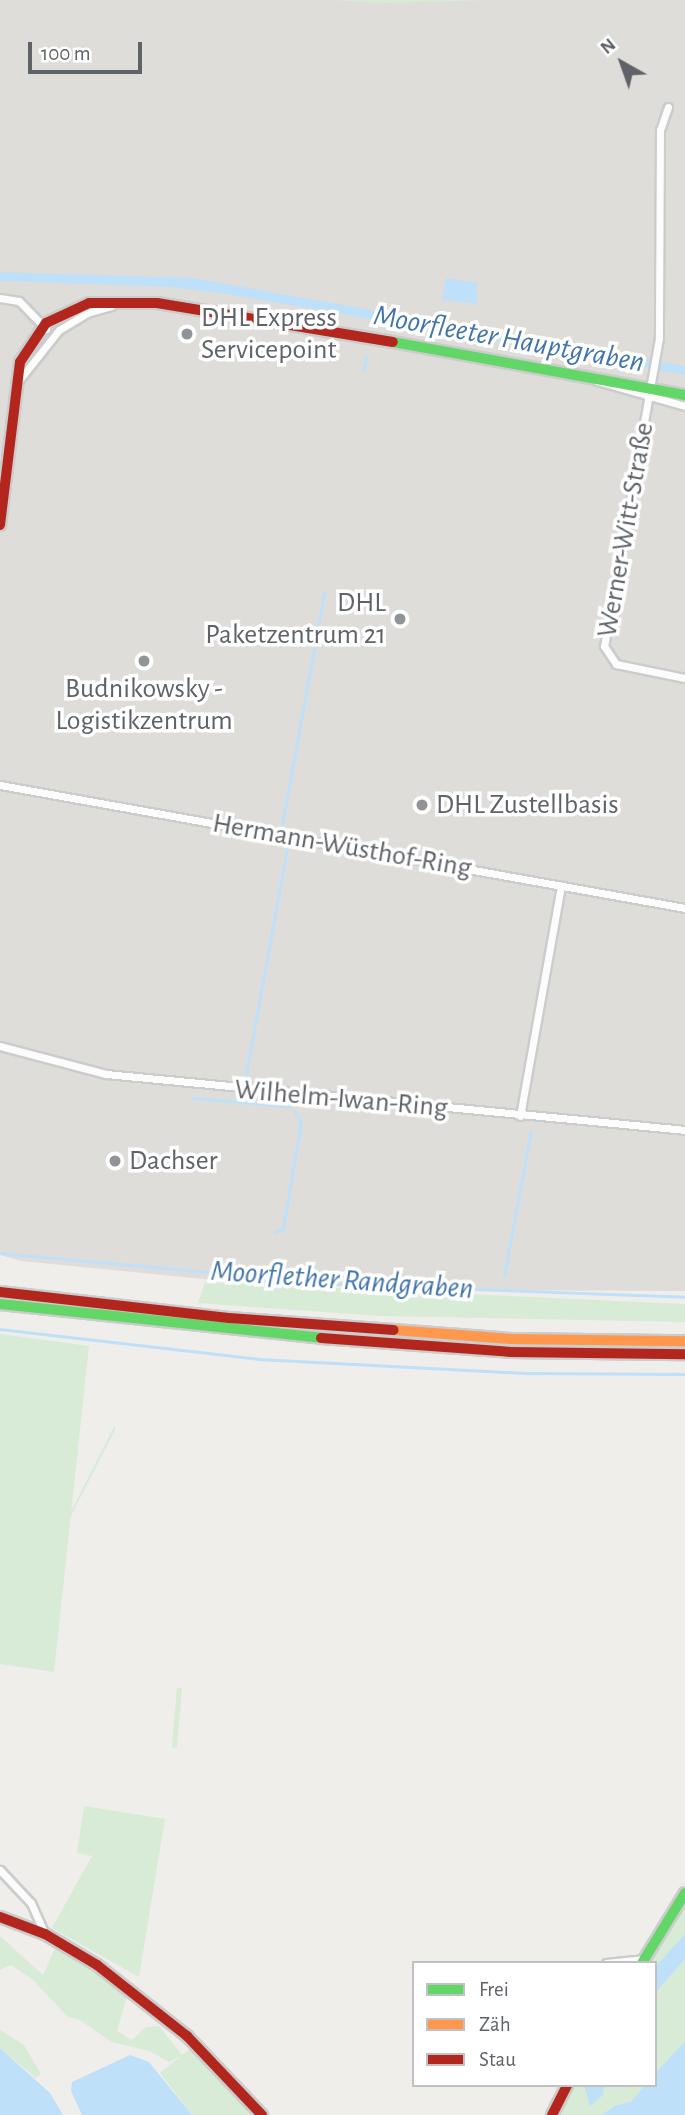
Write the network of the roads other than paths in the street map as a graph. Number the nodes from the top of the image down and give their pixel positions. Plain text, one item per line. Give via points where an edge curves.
1 (668, 107) dead end
2 (0, 298) edge
3 (125, 303) junction
4 (43, 326) junction
5 (52, 335) junction
6 (590, 378) junction
7 (16, 387) junction
8 (650, 387) junction
9 (685, 395) edge
10 (648, 399) junction
11 (685, 407) edge
12 (0, 525) edge
13 (685, 678) edge
14 (0, 785) edge
15 (561, 886) junction
16 (685, 908) edge
17 (0, 1046) edge
18 (520, 1116) junction
19 (685, 1130) edge
20 (0, 1292) edge
21 (0, 1304) edge
22 (685, 1341) edge
23 (685, 1354) edge
24 (0, 1870) edge
25 (685, 1894) edge
26 (0, 1917) edge
27 (45, 1934) junction
28 (643, 1961) edge
29 (566, 2087) edge
30 (262, 2115) edge
31 (552, 2115) edge

1 - 8 street, Werner-Witt-Straße via 660,131 655,358
2 - 4 street via 19,301
3 - 4 main road via 82,304
3 - 5 street via 87,313
3 - 6 main road via 241,314
4 - 5 street
4 - 7 main road via 20,362
5 - 7 street
6 - 8 main road
6 - 10 street
7 - 12 main road
8 - 9 main road
8 - 10 street, Werner-Witt-Straße
10 - 11 street
10 - 13 street, Werner-Witt-Straße via 604,642 610,659
14 - 15 street, Hermann-Wüsthof-Ring
15 - 16 street, Hermann-Wüsthof-Ring
15 - 18 street
17 - 18 street, Wilhelm-Iwan-Ring via 106,1074
18 - 19 street, Wilhelm-Iwan-Ring
20 - 22 main road via 229,1318 498,1338
21 - 23 main road via 353,1341 511,1352
24 - 27 street via 32,1903
25 - 28 main road
26 - 27 main road
27 - 30 main road via 97,1965 170,2021
29 - 31 main road

